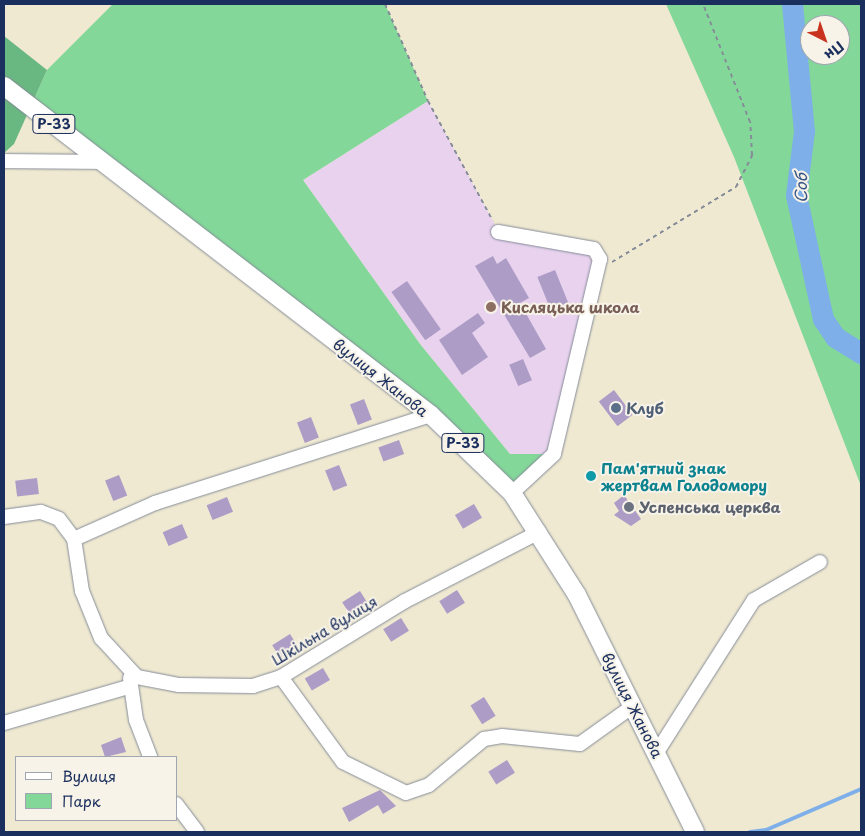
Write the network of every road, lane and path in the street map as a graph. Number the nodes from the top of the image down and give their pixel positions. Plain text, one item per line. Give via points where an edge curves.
1 (386, 4) edge
2 (702, 4) edge
3 (4, 86) edge
4 (4, 161) edge
5 (104, 162) junction
6 (498, 232) joint
7 (597, 270) junction
8 (431, 415) junction
9 (512, 493) junction
10 (4, 517) edge
11 (539, 532) junction
12 (74, 539) junction
13 (820, 562) dead end
14 (128, 670) junction
15 (281, 677) junction
16 (131, 686) junction
17 (633, 706) junction
18 (4, 723) edge
19 (657, 752) junction
20 (150, 756) edge
21 (178, 807) edge
22 (198, 832) edge
23 (695, 832) edge

1 - 6 path via 428,101
2 - 7 path via 750,122 752,155 729,192
3 - 5 main road, Р-33
4 - 5 street
5 - 8 main road, вулиця Жанова / Р-33
6 - 7 street via 594,249 600,256
7 - 9 street via 554,454
8 - 9 main road, вулиця Жанова / Р-33
8 - 12 street via 155,503
9 - 11 main road, вулиця Жанова / Р-33
10 - 12 street, Шкільна вулиця via 41,512 58,519
11 - 15 street, Шкільна вулиця via 405,601
11 - 17 main road, вулиця Жанова / Р-33 via 577,595
12 - 14 street, Шкільна вулиця via 90,615 101,638
13 - 19 street via 754,600
14 - 15 street, Шкільна вулиця via 147,682 179,685 253,686
14 - 16 street
15 - 17 street via 343,762 406,793 429,785 484,739 502,736 580,744
16 - 18 street
16 - 20 street via 136,720
17 - 19 main road, вулиця Жанова / Р-33
19 - 23 main road, вулиця Жанова / Р-33
21 - 22 street

